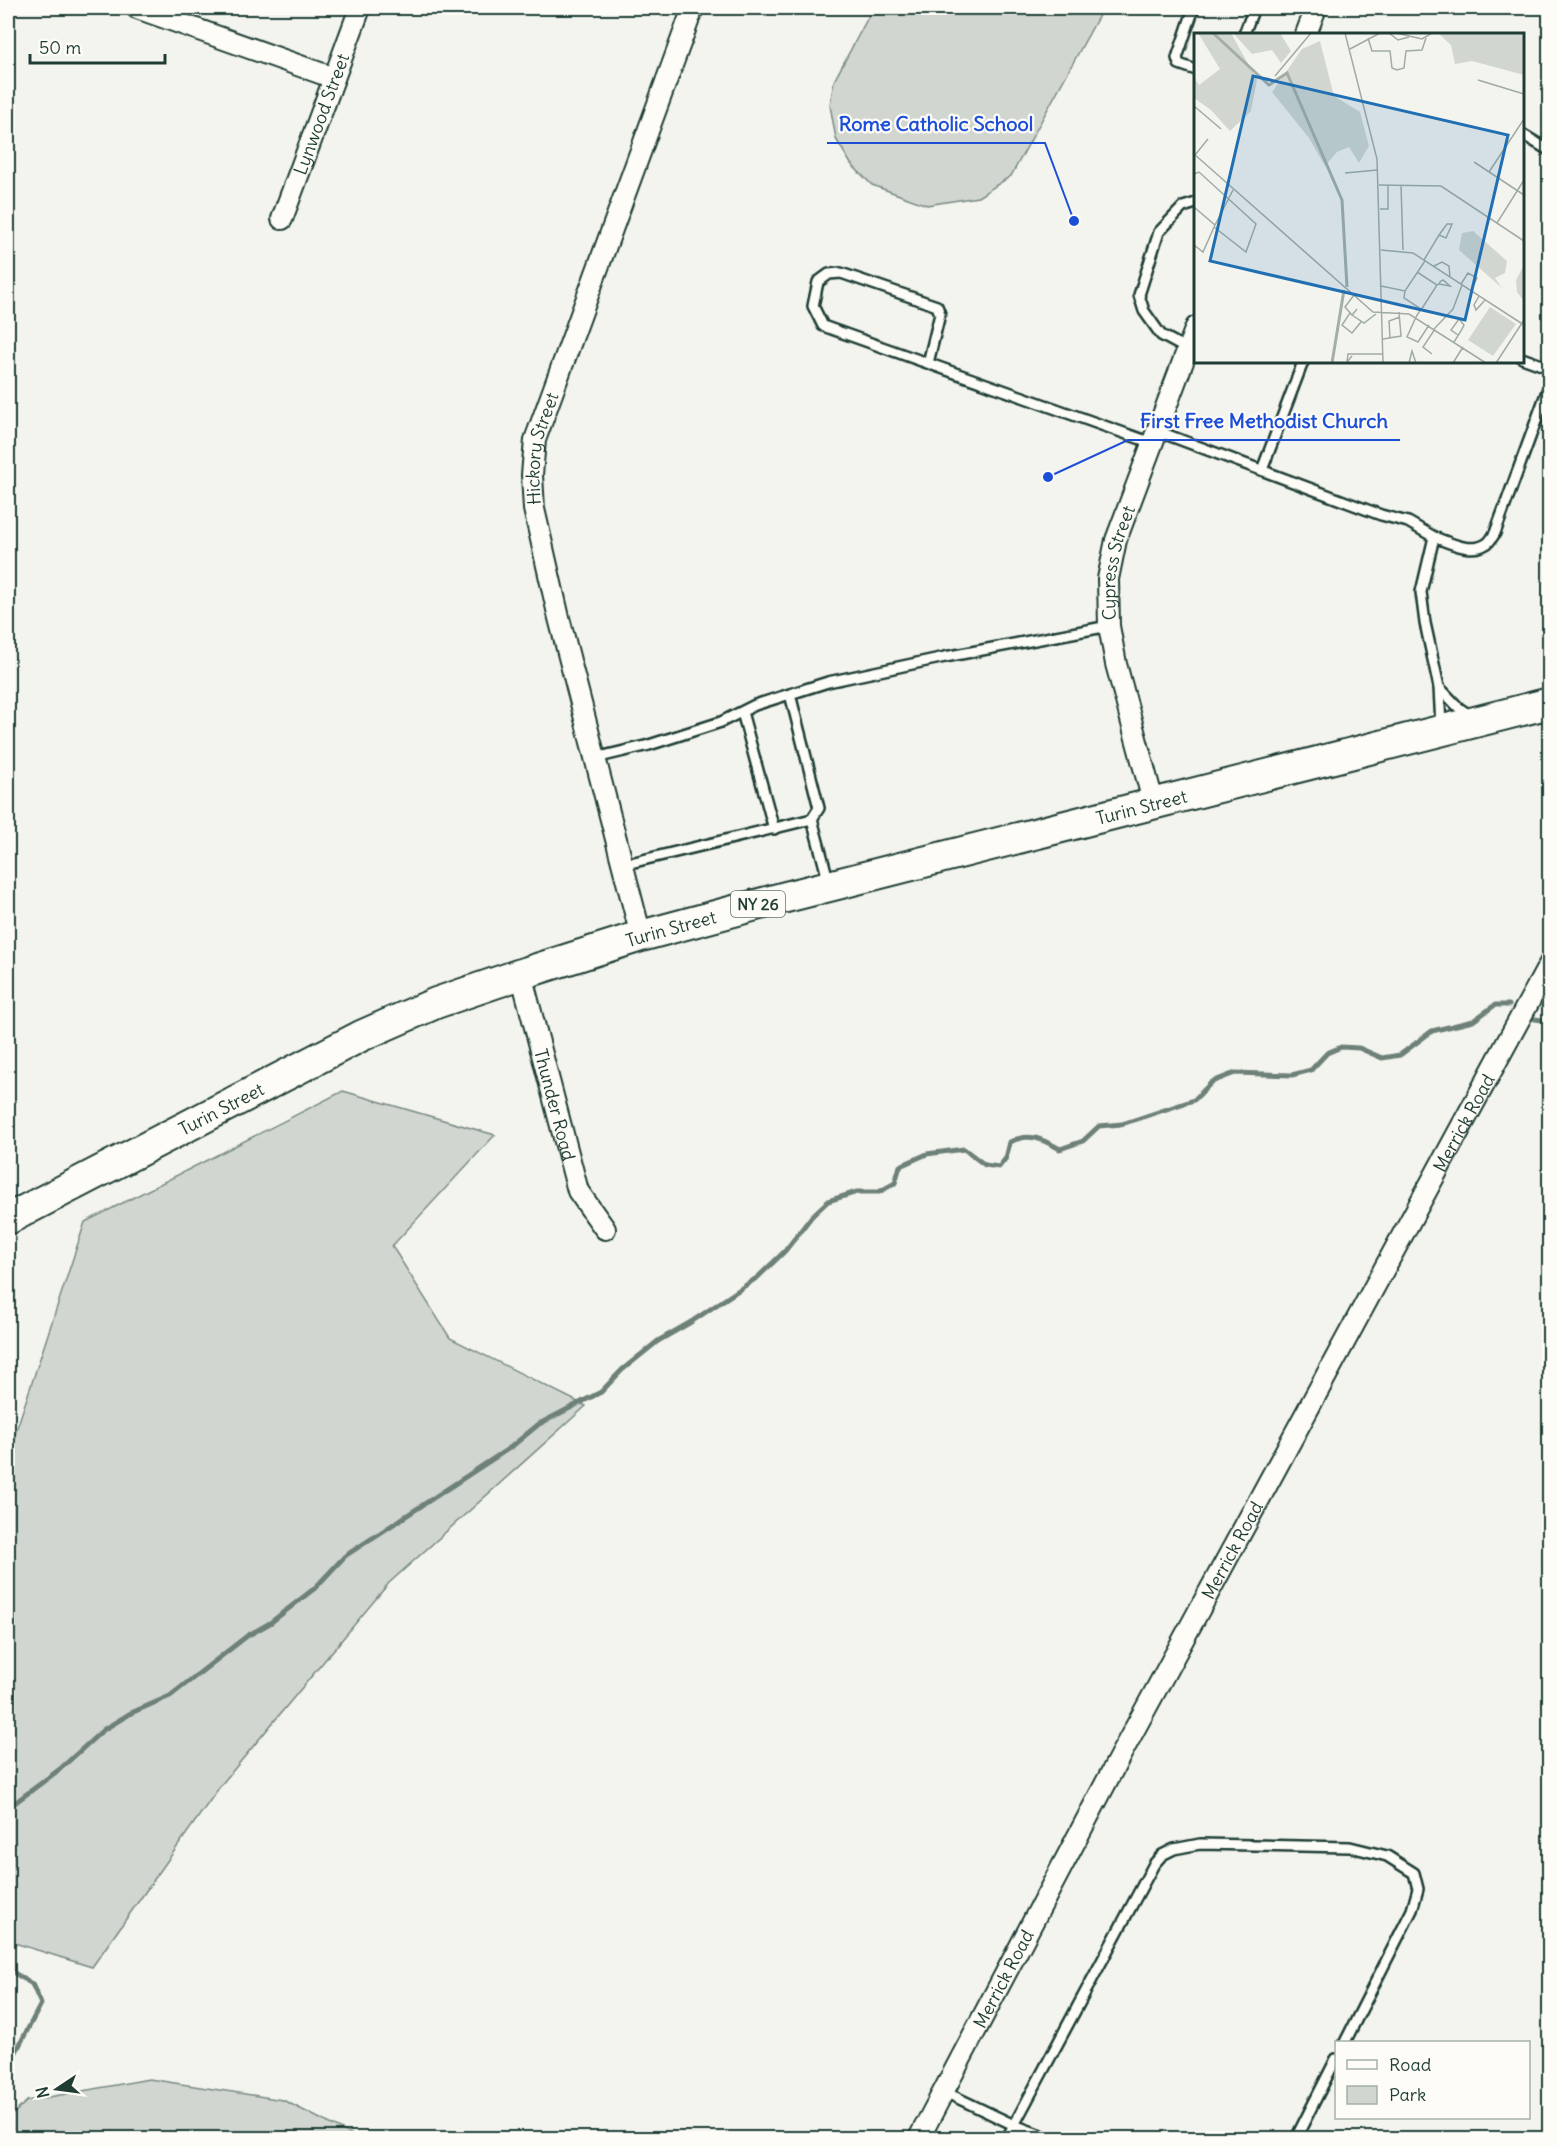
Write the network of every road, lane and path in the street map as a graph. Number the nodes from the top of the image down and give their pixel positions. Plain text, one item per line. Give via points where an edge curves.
1 (137, 8) edge
2 (360, 8) edge
3 (693, 8) edge
4 (1194, 8) edge
5 (1254, 8) edge
6 (1313, 8) edge
7 (1244, 33) edge
8 (1306, 33) edge
9 (1194, 69) edge
10 (334, 78) junction
11 (1524, 136) edge
12 (1550, 151) edge
13 (1194, 204) edge
14 (282, 219) dead end
15 (1194, 332) edge
16 (1187, 350) junction
17 (1524, 359) edge
18 (928, 363) junction
19 (1303, 363) edge
20 (1550, 368) edge
21 (1550, 383) edge
22 (1155, 437) junction
23 (1262, 470) junction
24 (1434, 537) junction
25 (1109, 626) junction
26 (1439, 687) junction
27 (790, 694) junction
28 (1550, 703) edge
29 (742, 712) junction
30 (1481, 721) junction
31 (1440, 731) junction
32 (595, 758) junction
33 (1154, 805) junction
34 (812, 819) junction
35 (774, 829) junction
36 (622, 865) junction
37 (830, 886) junction
38 (640, 936) junction
39 (1550, 963) edge
40 (521, 974) junction
41 (8, 1218) edge
42 (605, 1229) dead end
43 (1346, 2041) edge
44 (1335, 2061) edge
45 (945, 2092) junction
46 (1014, 2125) junction
47 (919, 2139) edge
48 (1007, 2139) edge
49 (1049, 2139) edge
50 (1296, 2139) edge

1 - 10 street
2 - 10 street, Lynwood Street
3 - 32 street, Hickory Street via 535,440 534,509
4 - 9 lane via 1177,58 1179,64
5 - 7 lane
6 - 8 street
10 - 14 street, Lynwood Street
11 - 12 lane
13 - 16 lane via 1183,207 1159,232 1140,295 1144,311 1161,335
15 - 16 street, Cypress Street
16 - 22 street, Cypress Street
17 - 20 lane
18 - 18 lane via 823,326 813,306 818,282 829,274 841,273 937,306 940,314
18 - 22 lane
19 - 23 lane
21 - 24 lane via 1496,533 1487,544 1476,548
22 - 23 lane
22 - 25 street, Cypress Street via 1116,540 1108,579
23 - 24 lane via 1408,522
24 - 26 lane via 1421,592
25 - 27 lane via 828,682
25 - 33 street, Cypress Street
26 - 30 lane via 1459,708
26 - 31 lane
27 - 29 lane
27 - 34 lane via 819,808
28 - 30 main road, Turin Street / NY 26
29 - 32 lane via 710,726
29 - 35 lane
30 - 31 main road, Turin Street / NY 26
31 - 33 main road, Turin Street / NY 26
32 - 36 street, Hickory Street
33 - 37 main road, Turin Street / NY 26
34 - 35 lane
34 - 37 lane
35 - 36 lane
36 - 38 street, Hickory Street
37 - 38 main road, Turin Street / NY 26
38 - 40 main road, Turin Street / NY 26
39 - 45 street, Merrick Road via 1120,1756
40 - 41 main road, Turin Street / NY 26 via 436,1003 361,1036
40 - 42 street, Thunder Road via 578,1191
43 - 46 lane via 1412,1910 1418,1889 1414,1874 1387,1856 1350,1847 1200,1844 1174,1849 1154,1864
44 - 50 lane
45 - 46 lane
45 - 47 street, Merrick Road
46 - 48 lane
46 - 49 lane

